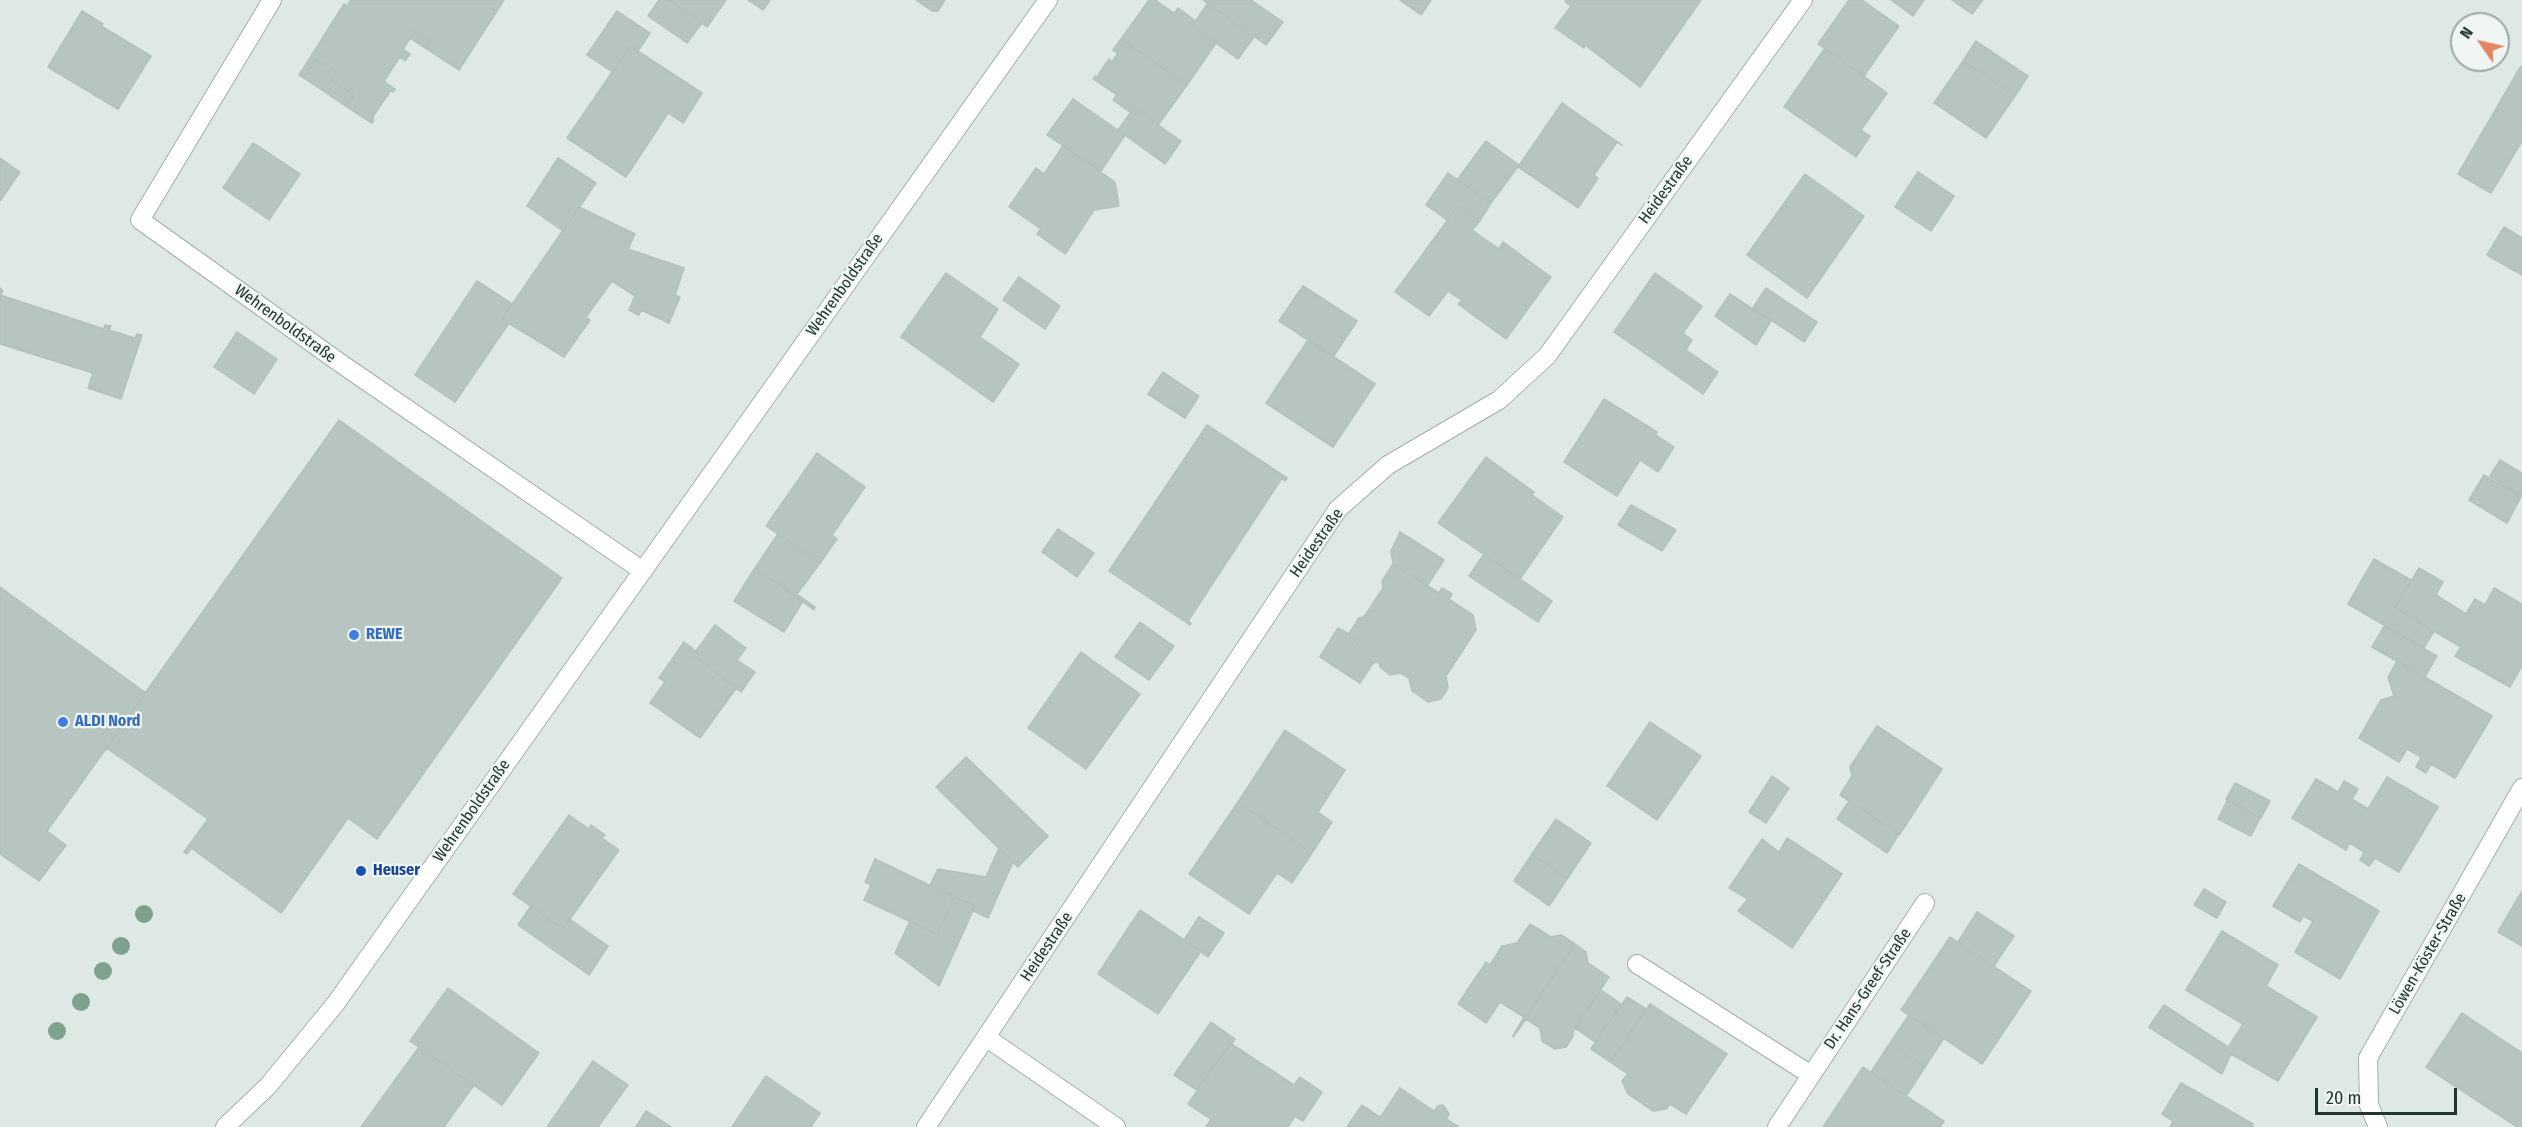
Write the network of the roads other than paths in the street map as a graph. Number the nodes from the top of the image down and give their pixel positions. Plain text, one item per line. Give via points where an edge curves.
1 (272, 0) edge
2 (1048, 0) edge
3 (1803, 0) edge
4 (643, 571) junction
5 (2522, 788) edge
6 (1925, 903) dead end
7 (1637, 964) dead end
8 (987, 1038) junction
9 (1811, 1075) junction
10 (225, 1127) edge
11 (926, 1127) edge
12 (1116, 1127) edge
13 (1777, 1127) edge
14 (2378, 1127) edge

1 - 4 street, Wehrenboldstraße via 140,220
2 - 4 street, Wehrenboldstraße
3 - 8 street, Heidestraße via 1547,356 1498,400 1388,465 1338,509
4 - 10 street, Wehrenboldstraße via 336,1003 268,1086
5 - 14 street, Löwen-Köster-Straße via 2368,1058 2369,1105
6 - 9 street, Dr. Hans-Greef-Straße
7 - 9 street
8 - 11 street, Heidestraße
8 - 12 street
9 - 13 street, Dr. Hans-Greef-Straße

